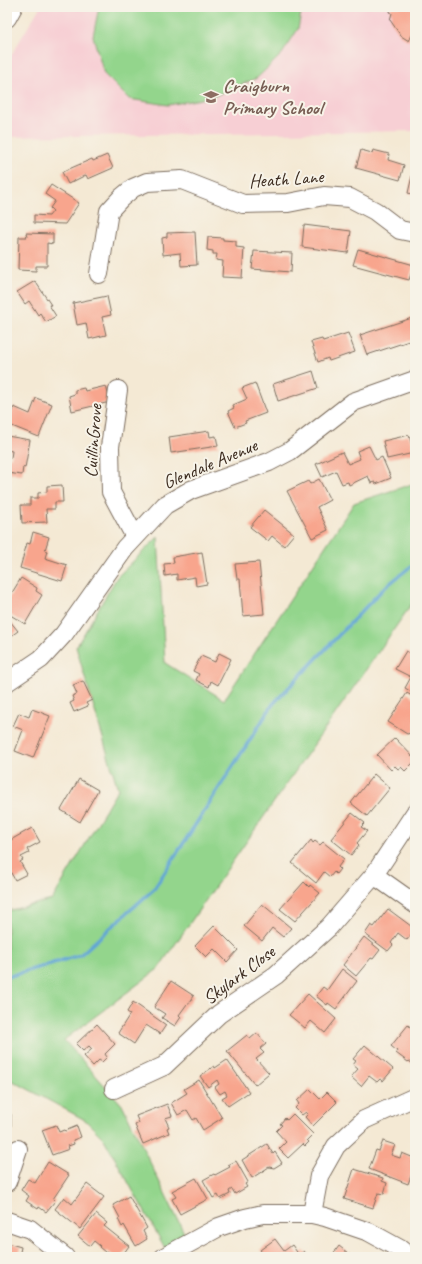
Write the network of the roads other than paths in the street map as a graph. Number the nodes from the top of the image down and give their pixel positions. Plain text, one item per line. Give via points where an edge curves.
1 (12, 7) edge
2 (7, 18) edge
3 (415, 233) edge
4 (99, 274) dead end
5 (415, 380) edge
6 (118, 390) dead end
7 (135, 537) junction
8 (7, 682) edge
9 (415, 812) edge
10 (374, 875) junction
11 (415, 904) edge
12 (114, 1089) dead end
13 (415, 1097) edge
14 (18, 1148) dead end
15 (7, 1182) edge
16 (312, 1214) junction
17 (7, 1221) edge
18 (65, 1257) edge
19 (164, 1257) edge
20 (410, 1257) edge

1 - 2 street
3 - 4 street, Heath Lane via 400,230 374,210 350,198 324,196 288,203 243,204 182,180 147,182 133,188 109,211
5 - 7 street, Glendale Avenue via 353,402 290,451 269,462 191,490 165,505
6 - 7 street, CuillinGrove via 110,447 112,492
7 - 8 street, Glendale Avenue via 64,634 41,659
9 - 10 street, Skylark Close
10 - 11 street
10 - 12 street, Skylark Close via 329,927 276,975 219,1014 164,1066
13 - 16 street via 364,1120 336,1146 319,1176
14 - 15 street
16 - 19 street via 263,1214 245,1218 219,1228
16 - 20 street via 369,1232
17 - 18 street via 30,1228

